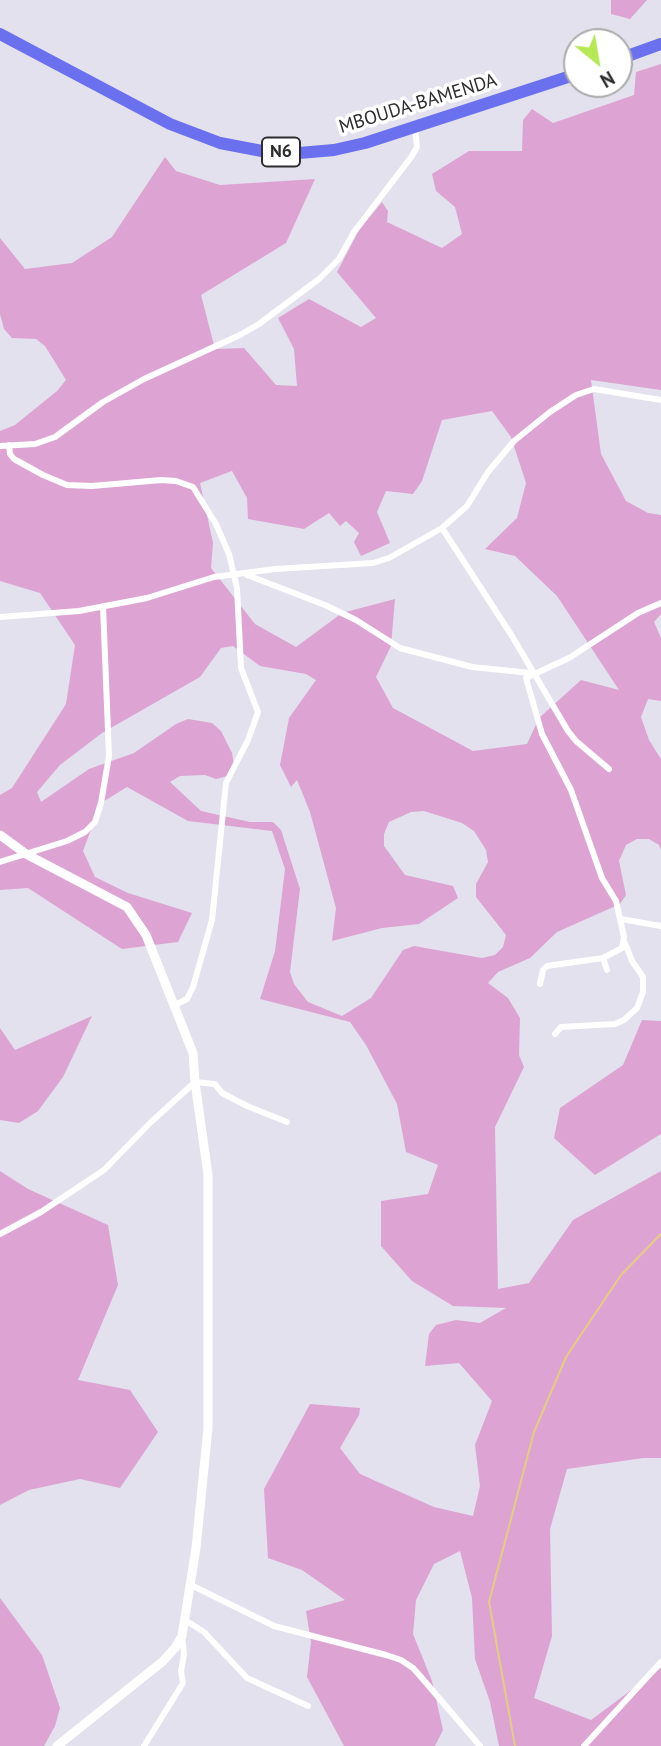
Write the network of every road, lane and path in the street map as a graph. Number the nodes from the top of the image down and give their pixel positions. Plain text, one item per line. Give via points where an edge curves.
1 (0, 34) edge
2 (661, 44) edge
3 (633, 54) edge
4 (563, 79) edge
5 (415, 128) junction
6 (661, 400) edge
7 (9, 445) junction
8 (0, 446) edge
9 (442, 528) junction
10 (242, 573) junction
11 (234, 575) junction
12 (661, 603) edge
13 (103, 607) junction
14 (0, 617) edge
15 (533, 673) junction
16 (609, 769) dead end
17 (0, 835) edge
18 (26, 854) junction
19 (0, 862) edge
20 (621, 919) junction
21 (661, 926) edge
22 (623, 937) junction
23 (603, 958) junction
24 (607, 970) dead end
25 (540, 984) dead end
26 (175, 1005) junction
27 (555, 1034) dead end
28 (195, 1082) junction
29 (287, 1122) dead end
30 (0, 1234) edge
31 (189, 1584) junction
32 (185, 1620) junction
33 (182, 1636) junction
34 (661, 1662) edge
35 (308, 1706) dead end
36 (57, 1746) edge
37 (144, 1746) edge
38 (480, 1746) edge
39 (584, 1746) edge

1 - 5 highway, MBOUDA-BAMENDA / N6 via 170,124 220,143 299,153 355,145
2 - 3 highway
4 - 5 highway, MBOUDA-BAMENDA / N6
5 - 7 street via 417,147 412,156 339,259 319,279 259,324 128,387 55,437
6 - 9 street via 594,389 576,395 514,442 467,506
7 - 8 street
7 - 11 street via 15,459 67,485 161,480 193,487 216,524
9 - 10 street via 373,563
9 - 15 street
10 - 11 street
10 - 15 street via 325,605 400,648 472,667
11 - 13 street
11 - 26 street via 241,668 258,712 226,783 212,920 193,987 187,999
12 - 15 street via 569,658
13 - 14 street
13 - 18 street via 109,756 101,803 95,822 85,832
15 - 16 street via 568,732
15 - 20 street via 526,680 542,734 571,790
17 - 18 street
18 - 19 street
18 - 26 street via 127,907 146,935
20 - 21 street
20 - 22 street
22 - 23 street via 622,948
22 - 27 street via 643,977 637,1008 615,1024 561,1027
23 - 24 street
23 - 25 street via 547,965
26 - 28 street via 193,1053
28 - 29 street via 215,1084 222,1093
28 - 30 street via 104,1170
28 - 31 street via 208,1174 208,1428
31 - 32 street
31 - 38 street via 284,1629 401,1660
32 - 33 street
32 - 35 street via 204,1632 247,1678
33 - 36 street via 162,1662
33 - 37 street via 183,1683
34 - 39 street

